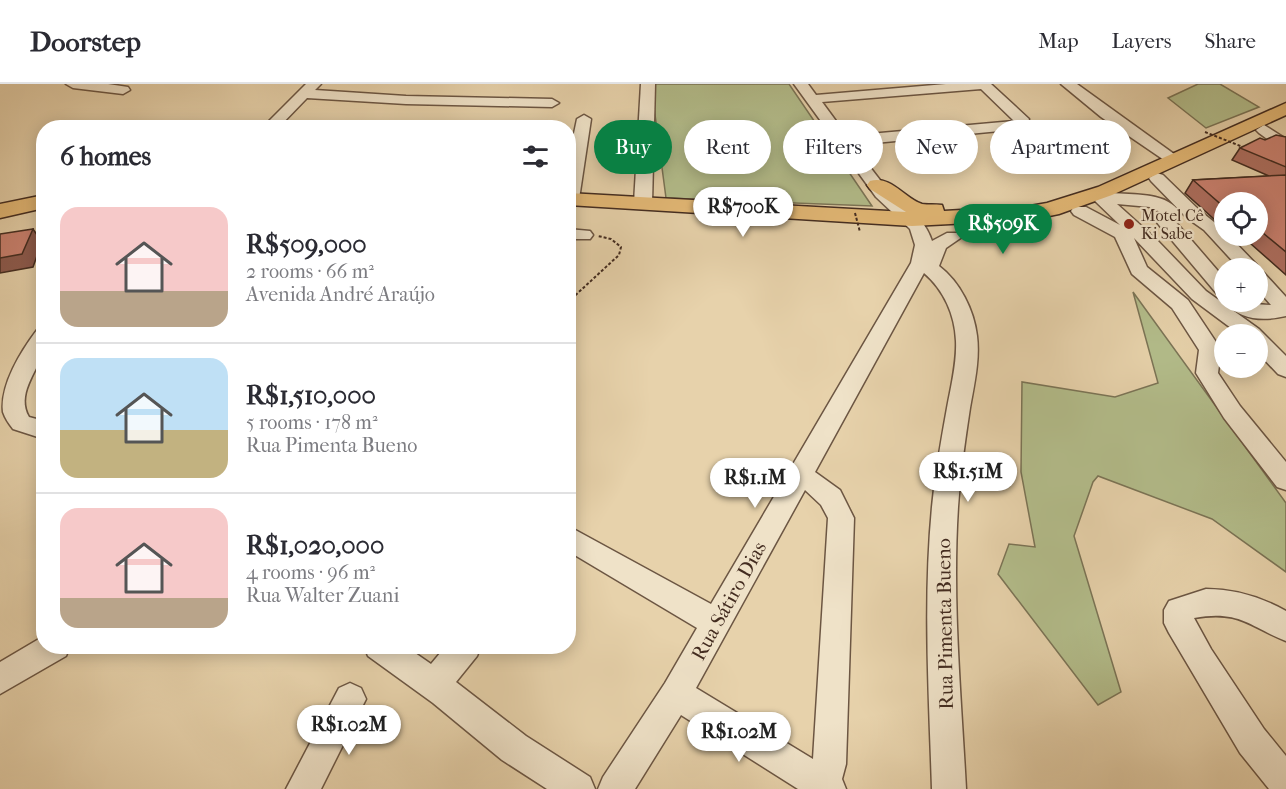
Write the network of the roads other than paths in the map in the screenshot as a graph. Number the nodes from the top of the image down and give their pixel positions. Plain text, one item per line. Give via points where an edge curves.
1 (73, 84) edge
2 (648, 84) edge
3 (801, 84) edge
4 (984, 84) edge
5 (1075, 86) edge
6 (309, 89) edge
7 (123, 90) dead end
8 (813, 99) junction
9 (552, 103) dead end
10 (1286, 108) edge
11 (584, 119) dead end
12 (1286, 119) edge
13 (277, 120) edge
14 (828, 120) edge
15 (1264, 130) junction
16 (883, 138) edge
17 (1286, 146) edge
18 (1173, 159) junction
19 (576, 163) edge
20 (865, 174) edge
21 (1157, 178) junction
22 (1108, 200) junction
23 (1168, 201) junction
24 (576, 202) edge
25 (576, 202) edge
26 (885, 202) junction
27 (36, 203) edge
28 (643, 203) junction
29 (0, 211) edge
30 (36, 211) edge
31 (1080, 211) junction
32 (1034, 217) junction
33 (0, 218) edge
34 (917, 219) junction
35 (1208, 224) junction
36 (1170, 226) junction
37 (1130, 232) junction
38 (953, 237) junction
39 (1240, 258) edge
40 (925, 265) junction
41 (1214, 278) edge
42 (1268, 289) edge
43 (1268, 311) edge
44 (1238, 324) edge
45 (36, 345) edge
46 (1214, 348) edge
47 (1214, 358) edge
48 (36, 428) edge
49 (799, 476) junction
50 (1286, 480) edge
51 (576, 542) edge
52 (716, 623) junction
53 (1286, 627) edge
54 (42, 654) edge
55 (390, 654) edge
56 (459, 654) edge
57 (0, 679) edge
58 (433, 685) junction
59 (676, 694) junction
60 (350, 699) dead end
61 (1286, 783) edge
62 (826, 787) edge
63 (303, 789) edge
64 (578, 789) edge
65 (615, 789) edge
66 (949, 789) edge

1 - 7 street
2 - 28 street
3 - 8 street
4 - 8 street
4 - 16 street via 1022,119 1021,125
5 - 18 street via 1106,114
6 - 9 street via 406,100
6 - 13 street
8 - 14 street
10 - 18 main road
11 - 19 street
12 - 15 main road
15 - 17 street
15 - 21 main road
18 - 32 main road via 1105,191
20 - 26 street
21 - 22 main road
21 - 23 street via 1167,186
22 - 23 street
22 - 31 main road
22 - 37 street
23 - 35 street
23 - 36 street via 1165,221
24 - 28 main road
25 - 34 main road
26 - 28 main road
26 - 34 main road
26 - 34 main road
27 - 29 main road
30 - 33 main road
31 - 32 main road via 1062,217
31 - 37 street
32 - 34 main road via 1002,209
32 - 38 main road via 1027,230 1019,234
34 - 38 main road via 930,234
34 - 40 street, Rua Sátiro Dias
35 - 36 street
35 - 39 street
36 - 41 street
37 - 44 street via 1199,295
37 - 46 street via 1138,270 1181,305
38 - 40 street, Rua Sátiro Dias via 938,245
40 - 49 street, Rua Sátiro Dias
40 - 66 street, Rua Pimenta Bueno via 937,272 951,294 967,332 942,551
42 - 43 street via 1282,305 1282,311
45 - 48 street via 14,377 7,395 10,412 21,423
47 - 50 street via 1207,373 1232,412
49 - 52 street, Rua Sátiro Dias
49 - 62 street via 809,479 834,500 841,518
51 - 52 street
52 - 59 street, Rua Sátiro Dias
53 - 61 street via 1253,608 1216,602 1191,604 1179,610 1179,622 1200,659 1252,741
54 - 57 street
55 - 58 street
56 - 58 street
58 - 64 street via 514,748
59 - 62 street
59 - 65 street, Rua Sátiro Dias
60 - 63 street

